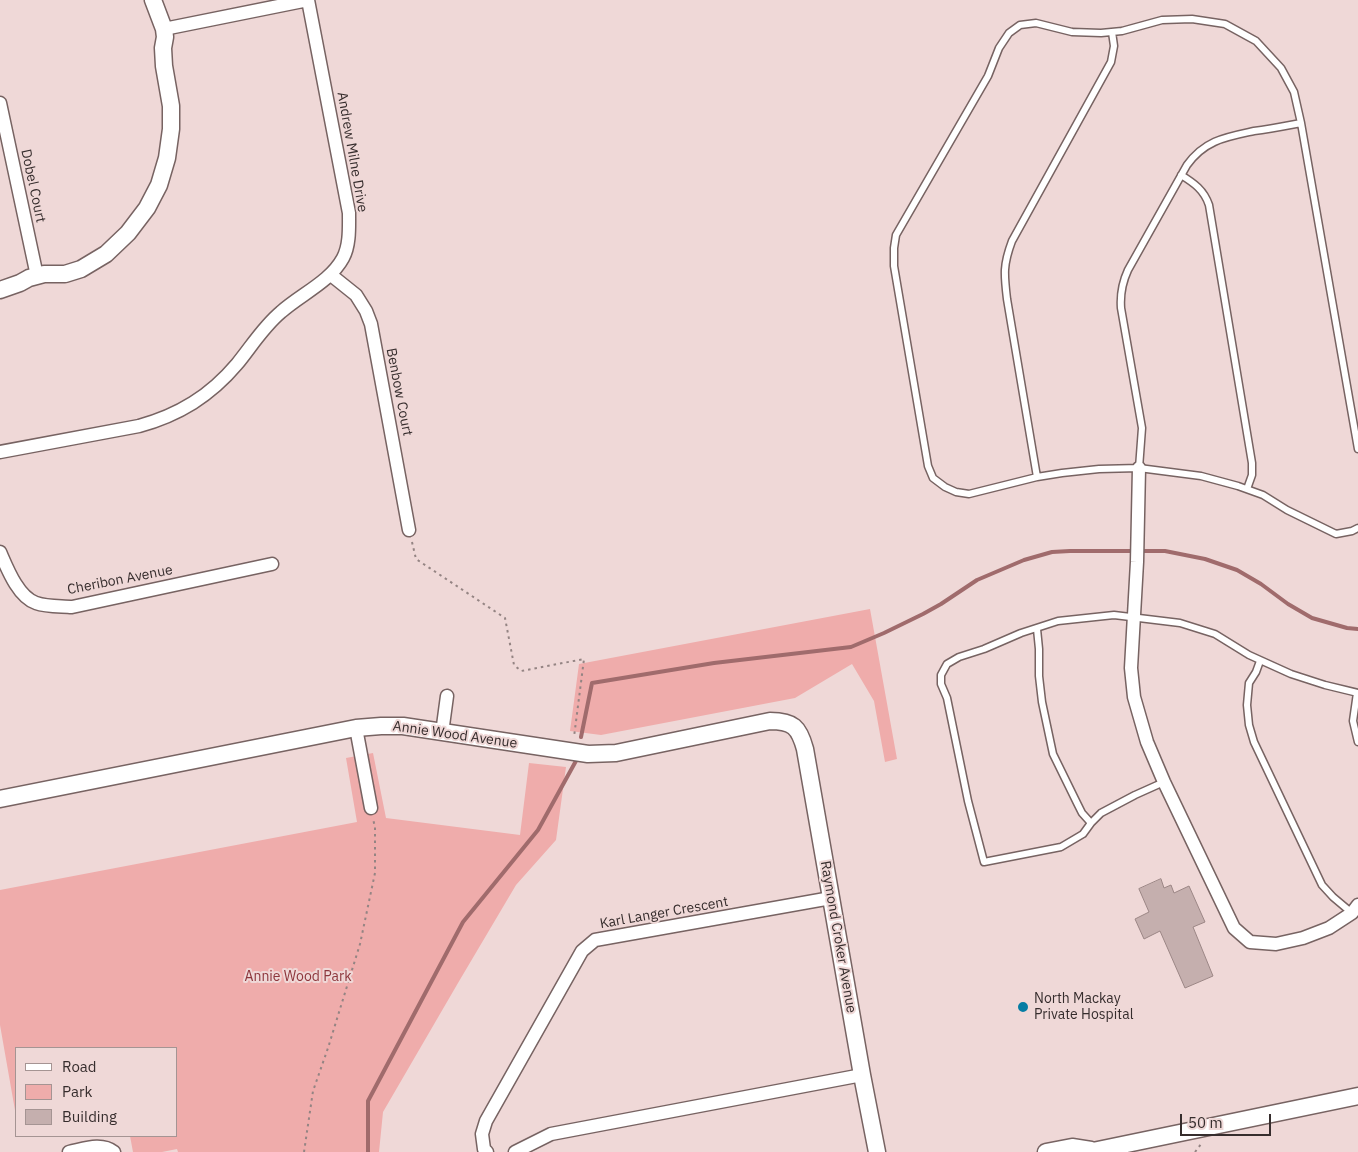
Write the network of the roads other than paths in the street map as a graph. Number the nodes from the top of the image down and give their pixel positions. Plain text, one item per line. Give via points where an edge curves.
1 (153, 0) edge
2 (308, 0) edge
3 (164, 29) junction
4 (1112, 32) junction
5 (0, 103) edge
6 (2, 120) edge
7 (1301, 123) junction
8 (1181, 174) junction
9 (331, 275) junction
10 (37, 276) junction
11 (0, 290) edge
12 (1358, 449) edge
13 (0, 452) edge
14 (1139, 468) junction
15 (1037, 477) junction
16 (1247, 489) junction
17 (1358, 528) edge
18 (409, 530) road end
19 (0, 552) edge
20 (272, 564) dead end
21 (1133, 618) junction
22 (1037, 629) junction
23 (1260, 661) junction
24 (1357, 693) edge
25 (447, 696) dead end
26 (793, 725) joint
27 (356, 728) junction
28 (442, 732) junction
29 (1358, 742) edge
30 (1164, 782) junction
31 (0, 799) edge
32 (371, 808) road end
33 (1091, 822) junction
34 (831, 898) junction
35 (1355, 909) edge
36 (862, 1075) junction
37 (1358, 1096) edge
38 (1090, 1151) edge
39 (69, 1152) edge
40 (114, 1152) edge
41 (487, 1152) edge
42 (516, 1152) edge
43 (877, 1152) edge
44 (1046, 1152) edge

1 - 3 street
2 - 3 street
2 - 9 street, Andrew Milne Drive via 349,213 344,256
3 - 10 street via 171,130 159,185 128,233 106,254 81,269
4 - 7 lane via 1162,20 1192,19 1225,24 1256,41 1280,68 1294,92
4 - 15 lane via 1111,62 1006,258 1007,298
4 - 15 lane via 1072,32 1036,23 1020,25 1009,33 988,76 896,235 894,266 928,466 933,478 950,490 969,494
5 - 6 street, Dobel Court
6 - 10 street, Dobel Court
7 - 8 lane via 1216,140 1196,154
7 - 12 lane
8 - 14 lane via 1130,265 1121,292 1142,428
8 - 16 lane via 1199,187 1209,205 1252,462
9 - 13 street, Andrew Milne Drive via 270,322 238,364 198,401 160,420 139,426
9 - 18 street, Benbow Court via 356,295 371,324
10 - 11 street
14 - 15 lane via 1099,469
14 - 16 lane via 1201,476
14 - 21 street
16 - 17 lane via 1336,534
19 - 20 street, Cheribon Avenue via 21,591 35,603 72,607
21 - 22 lane via 1114,615 1075,619
21 - 23 lane via 1180,623 1215,634
21 - 30 street via 1131,668 1134,698 1147,742
22 - 33 lane via 1041,693 1053,754 1076,803
22 - 33 lane via 959,657 947,664 941,675 984,862 1061,847 1083,834
23 - 24 lane via 1300,677
23 - 35 lane via 1249,683 1247,705 1254,742 1322,885
24 - 29 lane via 1353,721
25 - 28 street
26 - 28 street, Annie Wood Avenue via 770,721 616,753 588,754
26 - 34 street, Raymond Croker Avenue via 806,749
27 - 28 street, Annie Wood Avenue via 403,726
27 - 31 street, Annie Wood Avenue
27 - 32 street
30 - 33 lane via 1101,813
30 - 35 street via 1234,928 1250,942 1276,944 1303,938 1328,928
34 - 36 street, Raymond Croker Avenue
34 - 41 street, Karl Langer Crescent via 595,940 582,951 486,1121 482,1134
36 - 42 street via 551,1134
36 - 43 street, Raymond Croker Avenue
37 - 38 street
38 - 44 street via 1072,1147
39 - 40 street via 100,1146

